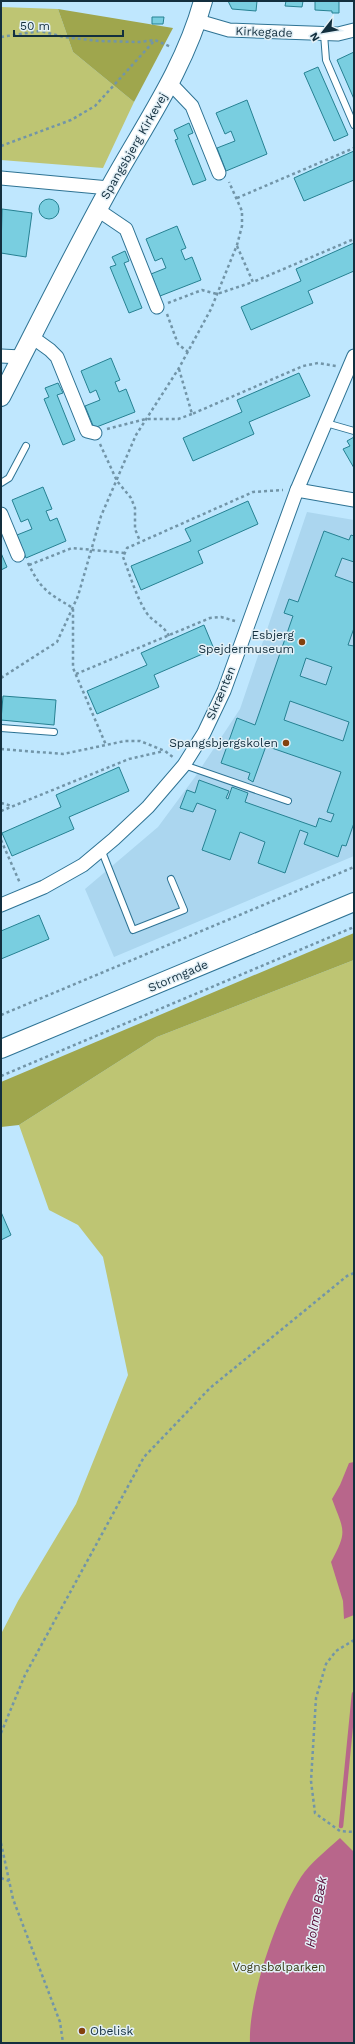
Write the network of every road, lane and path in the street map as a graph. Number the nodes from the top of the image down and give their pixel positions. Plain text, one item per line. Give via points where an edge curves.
1 (203, 1) edge
2 (198, 21) junction
3 (354, 30) edge
4 (324, 34) junction
5 (1, 37) edge
6 (154, 40) junction
7 (185, 52) junction
8 (170, 83) junction
9 (354, 125) edge
10 (1, 146) edge
11 (354, 148) edge
12 (219, 173) joint
13 (1, 178) edge
14 (109, 188) junction
15 (237, 198) junction
16 (98, 210) junction
17 (354, 239) edge
18 (237, 245) junction
19 (253, 282) junction
20 (217, 294) junction
21 (160, 306) junction
22 (32, 337) junction
23 (188, 352) junction
24 (1, 356) edge
25 (21, 357) junction
26 (352, 362) edge
27 (179, 368) junction
28 (1, 397) edge
29 (192, 414) junction
30 (146, 419) junction
31 (326, 423) junction
32 (354, 431) edge
33 (94, 433) junction
34 (26, 446) dead end
35 (117, 480) junction
36 (1, 483) edge
37 (297, 490) junction
38 (354, 500) edge
39 (1, 514) edge
40 (140, 541) junction
41 (92, 550) junction
42 (125, 553) junction
43 (18, 555) joint
44 (29, 565) junction
45 (73, 608) junction
46 (248, 624) junction
47 (169, 636) junction
48 (76, 674) junction
49 (1, 678) edge
50 (1, 728) edge
51 (54, 732) dead end
52 (106, 745) junction
53 (1, 749) edge
54 (164, 751) junction
55 (184, 765) junction
56 (288, 801) dead end
57 (1, 803) edge
58 (13, 806) junction
59 (1, 811) edge
60 (1, 840) edge
61 (101, 849) junction
62 (354, 867) edge
63 (172, 879) dead end
64 (25, 895) junction
65 (354, 902) edge
66 (1, 905) edge
67 (354, 927) edge
68 (1, 1015) edge
69 (1, 1050) edge
70 (1, 1076) edge
71 (354, 1273) edge
72 (354, 1640) edge
73 (1, 1733) edge
74 (354, 1832) edge
75 (1, 1843) edge
76 (1, 1878) edge
77 (9, 1880) junction
78 (63, 2043) edge

1 - 2 street, Spangsbjerg Kirkevej
2 - 4 street, Kirkegade via 229,30
2 - 7 street, Spangsbjerg Kirkevej
3 - 4 street, Kirkegade
4 - 9 lane via 326,60
5 - 6 path via 40,30 64,37 99,41
6 - 7 path
6 - 10 path via 95,106 71,120
7 - 8 street, Spangsbjerg Kirkevej
8 - 12 street, Spangsbjerg Kirkevej via 192,106
8 - 14 street, Spangsbjerg Kirkevej
11 - 15 path
12 - 15 path via 227,176
13 - 14 street
14 - 16 street, Spangsbjerg Kirkevej
15 - 18 path via 242,211 242,226
16 - 21 street, Spangsbjerg Kirkevej via 126,229
16 - 22 street, Spangsbjerg Kirkevej
17 - 19 path
18 - 19 path
18 - 20 path
19 - 20 path
20 - 21 path via 202,290
20 - 23 path
21 - 23 path via 178,344
22 - 25 street, Spangsbjerg Kirkevej
22 - 33 street via 57,357 87,432
23 - 27 path
24 - 25 street
25 - 28 street, Spangsbjerg Kirkevej
26 - 29 path via 303,366
26 - 31 street, Skrænten
27 - 29 path
27 - 30 path
29 - 30 path via 178,419
30 - 33 path
30 - 35 path via 136,435
31 - 32 lane
31 - 37 street, Skrænten
33 - 35 path
34 - 36 lane via 9,478
35 - 40 path via 135,508 135,529
35 - 41 path via 101,516
37 - 38 street
37 - 40 path via 253,492
37 - 46 street, Skrænten
39 - 43 street
40 - 42 path via 127,548
41 - 42 path
41 - 44 path via 72,548
41 - 45 path
42 - 47 path via 123,557 146,612 152,620 164,626
43 - 44 path via 26,558
44 - 45 path via 37,582 46,591
45 - 48 path via 73,668
45 - 49 path via 57,642
46 - 47 path via 221,617 210,618
46 - 55 street, Skrænten via 224,691
47 - 48 path
48 - 52 path
50 - 51 lane
52 - 53 path via 63,754
52 - 54 path via 140,741
54 - 55 path
54 - 58 path via 129,759
55 - 56 lane
55 - 61 street, Skrænten via 148,807
57 - 58 path
58 - 59 path
60 - 64 path
61 - 63 lane via 133,930 184,910
61 - 64 street, Skrænten via 83,865
62 - 68 path
64 - 66 street, Skrænten
65 - 69 street, Stormgade
67 - 70 path
71 - 73 path via 347,1276 210,1388 144,1457 25,1675
72 - 74 path via 336,1651 326,1664 316,1698 310,1781 315,1813 340,1831
75 - 77 path
76 - 77 path
77 - 78 path via 13,1900 60,2022

